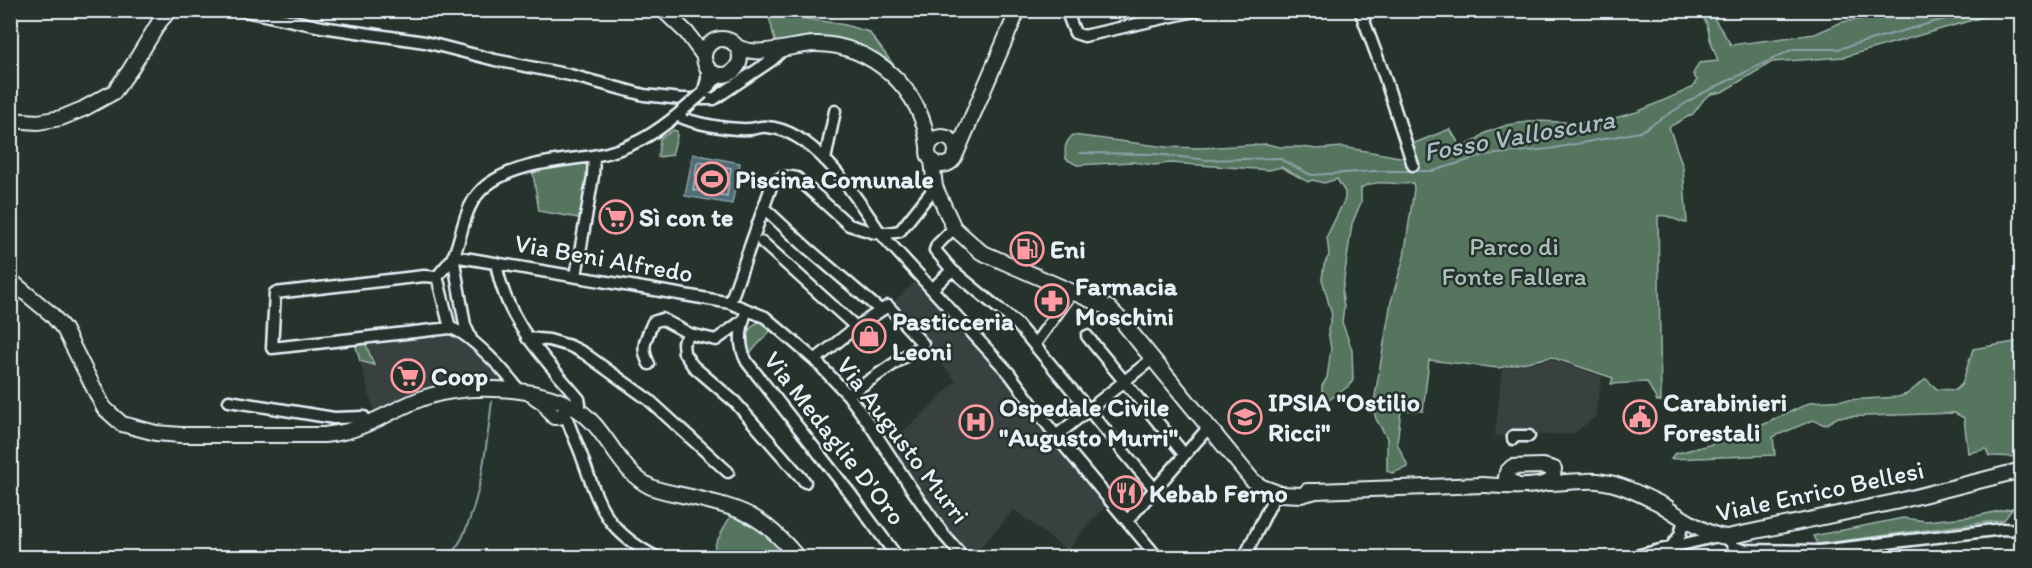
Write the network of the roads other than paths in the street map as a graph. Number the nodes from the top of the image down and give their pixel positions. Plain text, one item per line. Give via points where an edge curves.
1 (170, 10) edge
2 (240, 10) edge
3 (663, 10) edge
4 (1018, 10) edge
5 (1066, 10) edge
6 (1199, 10) edge
7 (1360, 10) edge
8 (687, 33) junction
9 (711, 42) junction
10 (737, 47) junction
11 (785, 48) junction
12 (758, 51) junction
13 (705, 61) junction
14 (739, 63) junction
15 (725, 75) junction
16 (703, 93) junction
17 (680, 108) junction
18 (836, 111) dead end
19 (10, 120) edge
20 (925, 126) junction
21 (968, 128) junction
22 (945, 137) junction
23 (956, 154) junction
24 (594, 156) junction
25 (935, 157) junction
26 (825, 160) junction
27 (1413, 165) dead end
28 (935, 187) junction
29 (941, 200) junction
30 (765, 209) junction
31 (954, 228) junction
32 (900, 231) junction
33 (881, 234) junction
34 (762, 242) dead end
35 (898, 251) junction
36 (453, 256) junction
37 (496, 263) junction
38 (952, 270) junction
39 (576, 276) junction
40 (437, 277) junction
41 (10, 280) edge
42 (932, 289) junction
43 (1073, 291) junction
44 (730, 303) junction
45 (884, 308) junction
46 (747, 310) junction
47 (742, 321) junction
48 (457, 327) junction
49 (856, 327) junction
50 (690, 334) junction
51 (1087, 336) dead end
52 (527, 338) junction
53 (1035, 344) junction
54 (1152, 359) junction
55 (815, 360) junction
56 (649, 364) dead end
57 (1125, 382) junction
58 (525, 393) junction
59 (848, 395) junction
60 (229, 401) dead end
61 (565, 410) junction
62 (1089, 410) junction
63 (367, 423) junction
64 (1208, 428) junction
65 (1056, 436) junction
66 (1529, 436) dead end
67 (1514, 439) dead end
68 (1224, 445) junction
69 (1184, 454) junction
70 (1512, 467) junction
71 (1554, 470) junction
72 (2022, 470) edge
73 (728, 472) dead end
74 (1586, 481) junction
75 (805, 482) dead end
76 (1548, 483) junction
77 (1483, 485) junction
78 (1516, 485) junction
79 (1154, 488) junction
80 (1316, 491) junction
81 (1276, 493) junction
82 (1660, 504) junction
83 (1684, 519) junction
84 (1128, 520) junction
85 (2022, 530) edge
86 (1718, 535) junction
87 (1820, 551) junction
88 (1673, 552) edge
89 (658, 558) edge
90 (798, 558) edge
91 (898, 558) edge
92 (964, 558) edge
93 (1158, 558) edge
94 (1244, 558) edge
95 (1628, 558) edge
96 (1784, 558) edge

1 - 19 main road via 114,92 61,118 38,122
2 - 17 street via 425,42 570,75
3 - 8 main road
4 - 21 main road
5 - 6 street via 1075,33 1084,36
7 - 27 street
8 - 9 main road
8 - 13 main road
9 - 10 main road via 727,39
9 - 13 main road
10 - 12 main road
10 - 14 main road
11 - 12 main road
11 - 17 street via 714,99
11 - 20 main road via 832,45 870,59 903,84
12 - 14 main road
13 - 15 main road via 715,74
13 - 16 street via 707,79
14 - 15 main road
15 - 16 street
16 - 17 street, bridge
17 - 24 street via 656,133
17 - 26 street via 692,121 781,129 798,136
18 - 26 street
20 - 22 main road
20 - 25 main road
21 - 22 main road via 957,138
21 - 23 main road
22 - 23 main road via 955,143
22 - 25 main road via 933,140
23 - 25 main road via 951,162
24 - 36 street via 550,160 502,176 486,186 463,221
24 - 39 street
25 - 28 main road
25 - 29 main road
26 - 33 street
28 - 29 main road
28 - 32 street
29 - 31 main road
30 - 33 street via 774,183 790,176 849,225
30 - 44 street
30 - 45 street
31 - 38 street via 935,250
31 - 43 main road via 981,252
32 - 33 street
32 - 35 street
33 - 35 street
34 - 49 street
35 - 42 street
36 - 37 street, Via Beni Alfredo
36 - 40 street
36 - 48 street
37 - 39 street, Via Beni Alfredo
37 - 52 street via 500,285
38 - 42 street
38 - 53 street via 1016,323
39 - 44 street, Via Beni Alfredo
40 - 48 street
40 - 48 street via 275,293 272,348
41 - 63 main road via 64,329 104,408 122,424 181,435 324,435
42 - 65 street via 1009,373
43 - 53 street
43 - 54 main road via 1109,308
44 - 46 street, Via Beni Alfredo
45 - 49 street
45 - 59 street via 924,344
46 - 47 street, Via Medaglie D'Oro
46 - 55 street, Via Augusto Murri via 765,317
47 - 50 street via 716,340
47 - 91 street, Via Medaglie D'Oro via 742,353 747,362
48 - 58 street
49 - 55 street
50 - 56 street via 662,319 653,322 644,345
50 - 75 street via 683,343 684,353 693,366 735,402
51 - 57 street
52 - 61 street via 579,399 580,404
52 - 73 street via 560,343 584,353 649,400
53 - 62 street
54 - 57 street
54 - 64 main road
55 - 59 street, Via Augusto Murri
57 - 62 street
57 - 69 street
58 - 61 main road
58 - 63 main road via 473,389 451,392 426,398
59 - 92 street, Via Augusto Murri
60 - 63 street via 334,418 364,417
61 - 89 street via 605,515 618,532
61 - 90 main road via 597,428 631,474 643,482 747,513 780,535
62 - 65 street
62 - 79 street
64 - 68 main road
64 - 69 street
65 - 84 street
66 - 67 street via 1513,436
68 - 80 main road via 1253,475 1282,487
68 - 81 main road via 1253,480
69 - 79 street
70 - 71 main road via 1543,466
70 - 77 main road
70 - 78 main road via 1506,478
71 - 74 main road
71 - 76 main road
72 - 86 main road, Viale Enrico Bellesi via 1895,502
74 - 76 main road
74 - 82 main road via 1616,485
76 - 78 main road
77 - 78 main road
77 - 80 main road
79 - 84 street
80 - 81 main road via 1302,495
81 - 94 street
82 - 83 main road
82 - 86 main road
83 - 86 main road
83 - 88 street
84 - 93 street
85 - 87 street
86 - 87 street via 1743,550
86 - 88 street, Viale Enrico Bellesi
87 - 96 street
88 - 95 street

